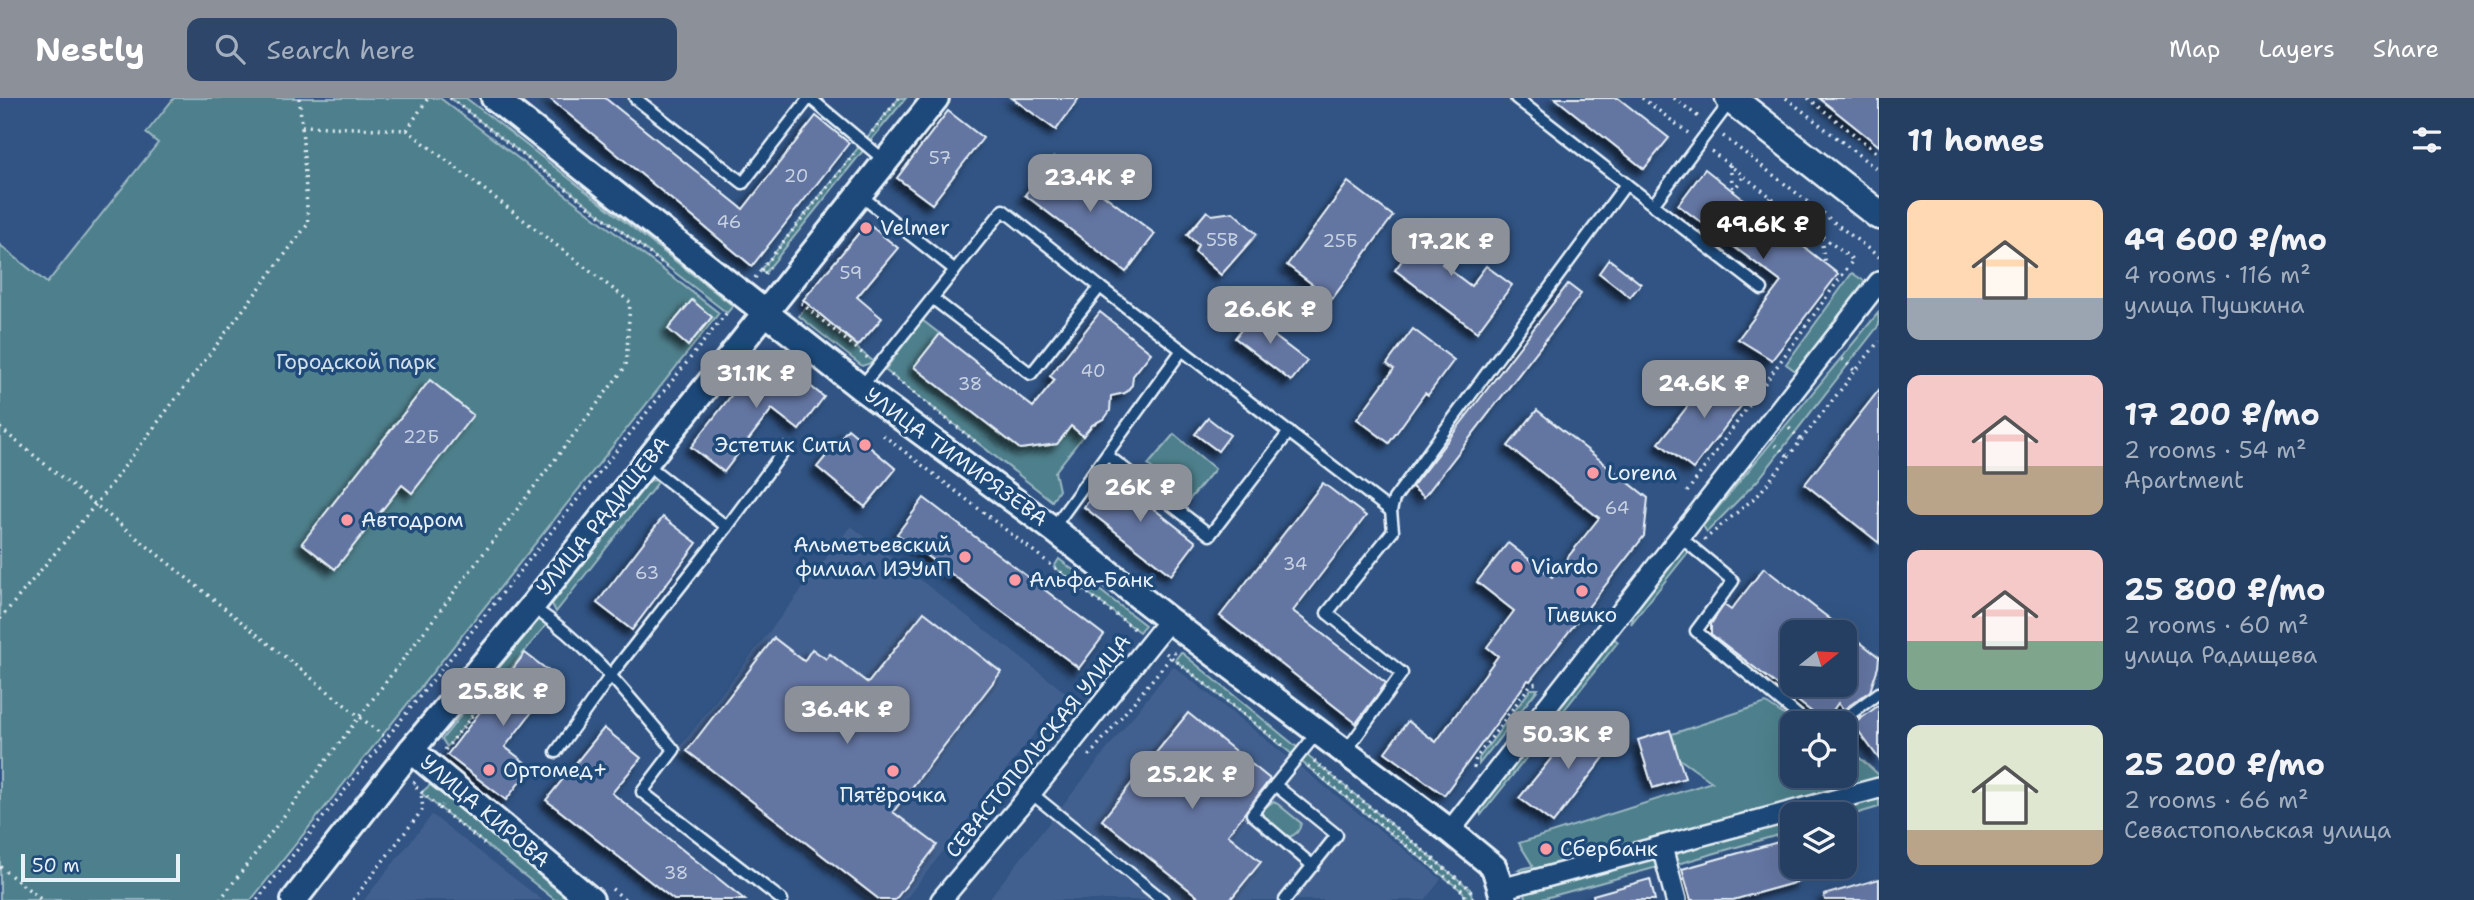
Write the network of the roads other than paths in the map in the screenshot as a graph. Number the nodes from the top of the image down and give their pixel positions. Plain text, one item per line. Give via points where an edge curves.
1 (494, 98) edge
2 (635, 98) edge
3 (809, 98) edge
4 (936, 98) edge
5 (1516, 98) edge
6 (1739, 101) edge
7 (886, 162) junction
8 (1626, 184) junction
9 (859, 194) junction
10 (1653, 205) junction
11 (1879, 215) edge
12 (955, 270) junction
13 (1879, 282) edge
14 (1100, 287) junction
15 (1762, 289) dead end
16 (932, 298) junction
17 (766, 311) junction
18 (1182, 350) junction
19 (861, 388) junction
20 (1289, 432) junction
21 (785, 449) dead end
22 (1107, 455) junction
23 (645, 464) junction
24 (1391, 511) junction
25 (727, 527) junction
26 (1053, 529) junction
27 (1687, 543) junction
28 (532, 606) junction
29 (1169, 621) junction
30 (611, 675) junction
31 (1879, 693) edge
32 (1793, 711) edge
33 (1855, 711) edge
34 (1317, 733) junction
35 (400, 748) junction
36 (555, 752) dead end
37 (1344, 753) junction
38 (1275, 785) junction
39 (1879, 788) edge
40 (1031, 793) junction
41 (1450, 831) junction
42 (1662, 847) junction
43 (1312, 866) junction
44 (1503, 895) edge
45 (294, 900) edge
46 (591, 900) edge
47 (782, 900) edge
48 (940, 900) edge
49 (1163, 900) edge
50 (1285, 900) edge
51 (1676, 900) edge

1 - 17 street, УЛИЦА ТИМИРЯЗЕВА
2 - 3 lane via 743,183
3 - 7 lane
4 - 7 street, УЛИЦА РАДИЩЕВА
5 - 8 lane
6 - 10 lane via 1712,127
6 - 11 main road
7 - 9 street, УЛИЦА РАДИЩЕВА
8 - 10 lane
8 - 24 lane via 1394,499
9 - 12 lane
9 - 17 street, УЛИЦА РАДИЩЕВА
10 - 15 lane
12 - 14 lane via 1003,210
12 - 16 lane
13 - 27 street
14 - 16 lane via 1031,374
14 - 18 lane
16 - 19 lane
17 - 19 street, УЛИЦА ТИМИРЯЗЕВА
17 - 23 street, УЛИЦА РАДИЩЕВА
18 - 20 lane
18 - 22 lane
19 - 26 street, УЛИЦА ТИМИРЯЗЕВА
20 - 22 lane via 1210,535
20 - 24 lane
21 - 25 lane
22 - 26 lane
23 - 25 lane
23 - 28 street, УЛИЦА РАДИЩЕВА
24 - 37 lane via 1393,531 1327,613 1402,673
25 - 30 lane
26 - 29 street, УЛИЦА ТИМИРЯЗЕВА
27 - 32 lane via 1733,581 1696,631
27 - 41 street
28 - 30 lane
28 - 35 street, УЛИЦА РАДИЩЕВА
29 - 34 street, УЛИЦА ТИМИРЯЗЕВА
29 - 40 street, СЕВАСТОПОЛЬСКАЯ УЛИЦА
30 - 36 lane
30 - 47 lane via 674,750 642,792
31 - 33 lane
34 - 37 street, УЛИЦА ТИМИРЯЗЕВА
34 - 38 lane
35 - 45 street, УЛИЦА РАДИЩЕВА
35 - 46 street, УЛИЦА КИРОВА
37 - 41 street, УЛИЦА ТИМИРЯЗЕВА
38 - 43 lane via 1252,814
38 - 43 lane via 1337,835
39 - 42 street
40 - 48 street, СЕВАСТОПОЛЬСКАЯ УЛИЦА
40 - 49 lane
41 - 44 street, УЛИЦА ТИМИРЯЗЕВА via 1494,867
42 - 44 street
42 - 51 street
43 - 50 lane

